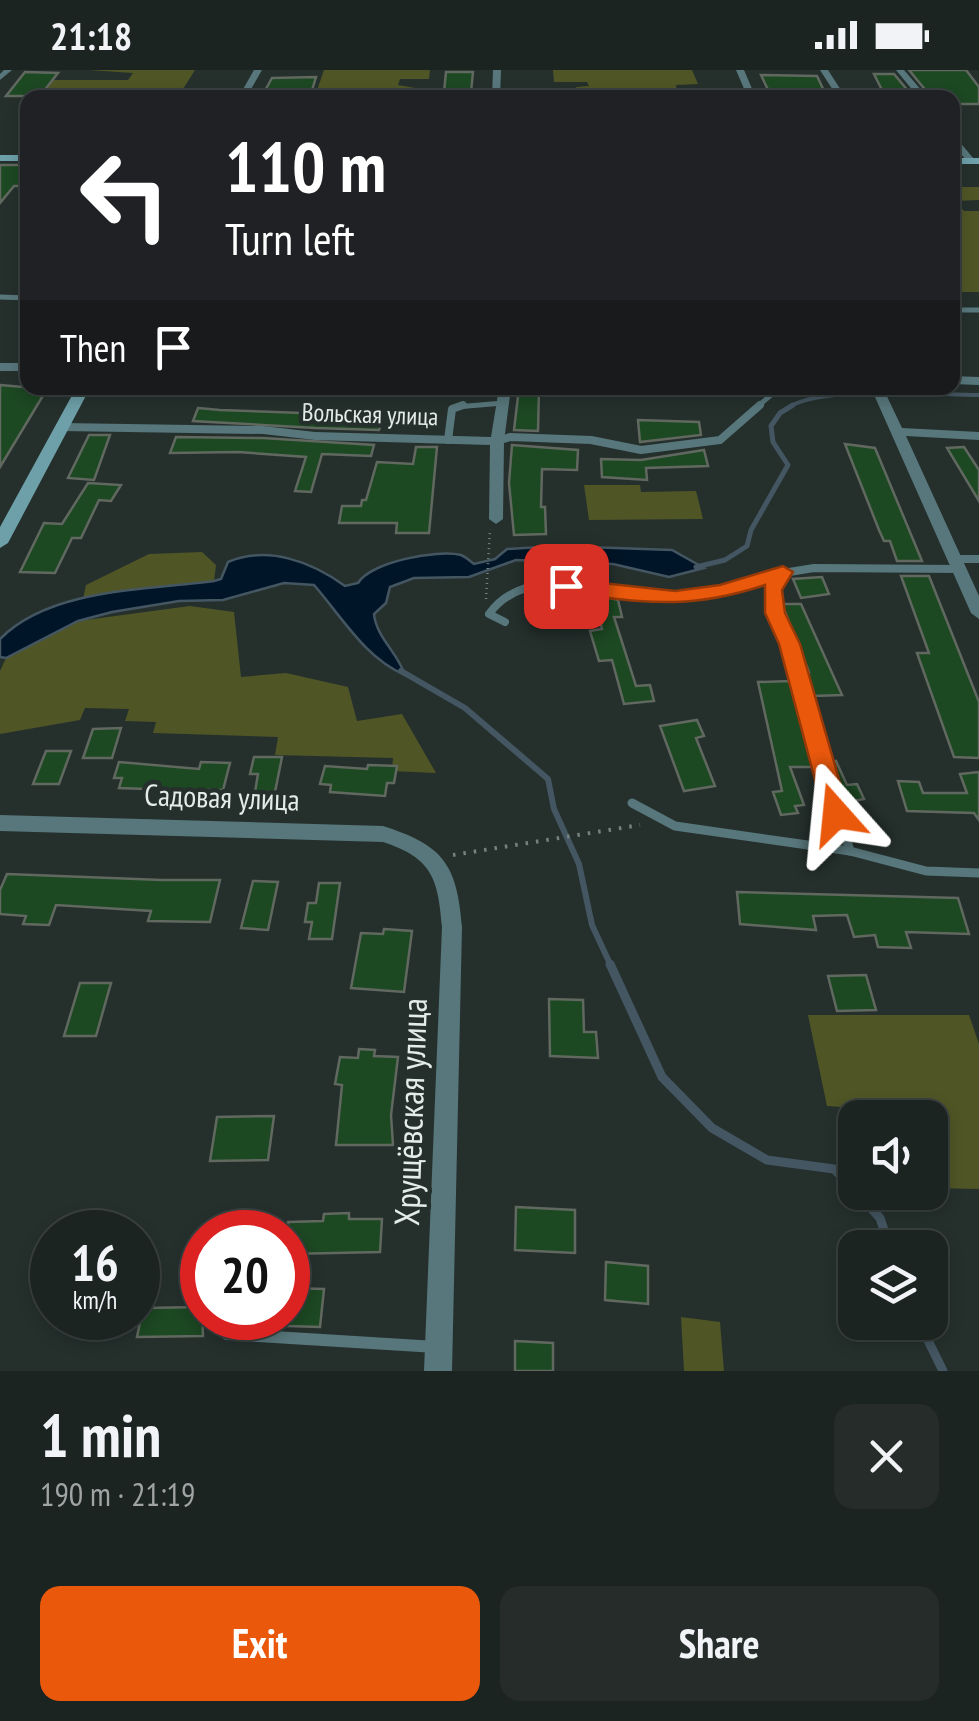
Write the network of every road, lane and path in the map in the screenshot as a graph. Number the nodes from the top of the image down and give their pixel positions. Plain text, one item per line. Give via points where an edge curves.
1 (8, 70) edge
2 (900, 70) edge
3 (0, 78) edge
4 (917, 90) edge
5 (78, 395) edge
6 (504, 395) edge
7 (771, 395) edge
8 (881, 395) edge
9 (62, 427) junction
10 (898, 432) junction
11 (979, 436) edge
12 (448, 440) junction
13 (497, 441) junction
14 (496, 520) joint
15 (0, 544) edge
16 (979, 559) edge
17 (958, 564) junction
18 (783, 572) junction
19 (486, 598) dead end
20 (979, 612) edge
21 (505, 622) dead end
22 (632, 803) dead end
23 (0, 823) edge
24 (675, 826) junction
25 (850, 851) junction
26 (434, 860) junction
27 (979, 873) edge
28 (277, 1340) edge
29 (438, 1359) edge

1 - 3 street
2 - 4 street
5 - 9 street
6 - 12 lane via 452,409
6 - 13 street
7 - 13 lane via 720,440 641,450 592,440
8 - 10 street
9 - 12 street, Вольская улица
9 - 15 street
10 - 11 street
10 - 17 street
12 - 13 street, Вольская улица
13 - 14 street
14 - 19 path via 488,532
16 - 17 lane
17 - 18 lane
17 - 20 street
18 - 21 lane via 722,592 675,598 533,587 491,607 489,614
18 - 25 lane via 772,590 775,613
22 - 24 lane
23 - 26 street, Садовая улица via 383,834 416,843
24 - 25 lane
24 - 26 path via 632,824
25 - 27 lane via 926,871
26 - 29 street, Хрущёвская улица via 450,888 452,927
28 - 29 lane

